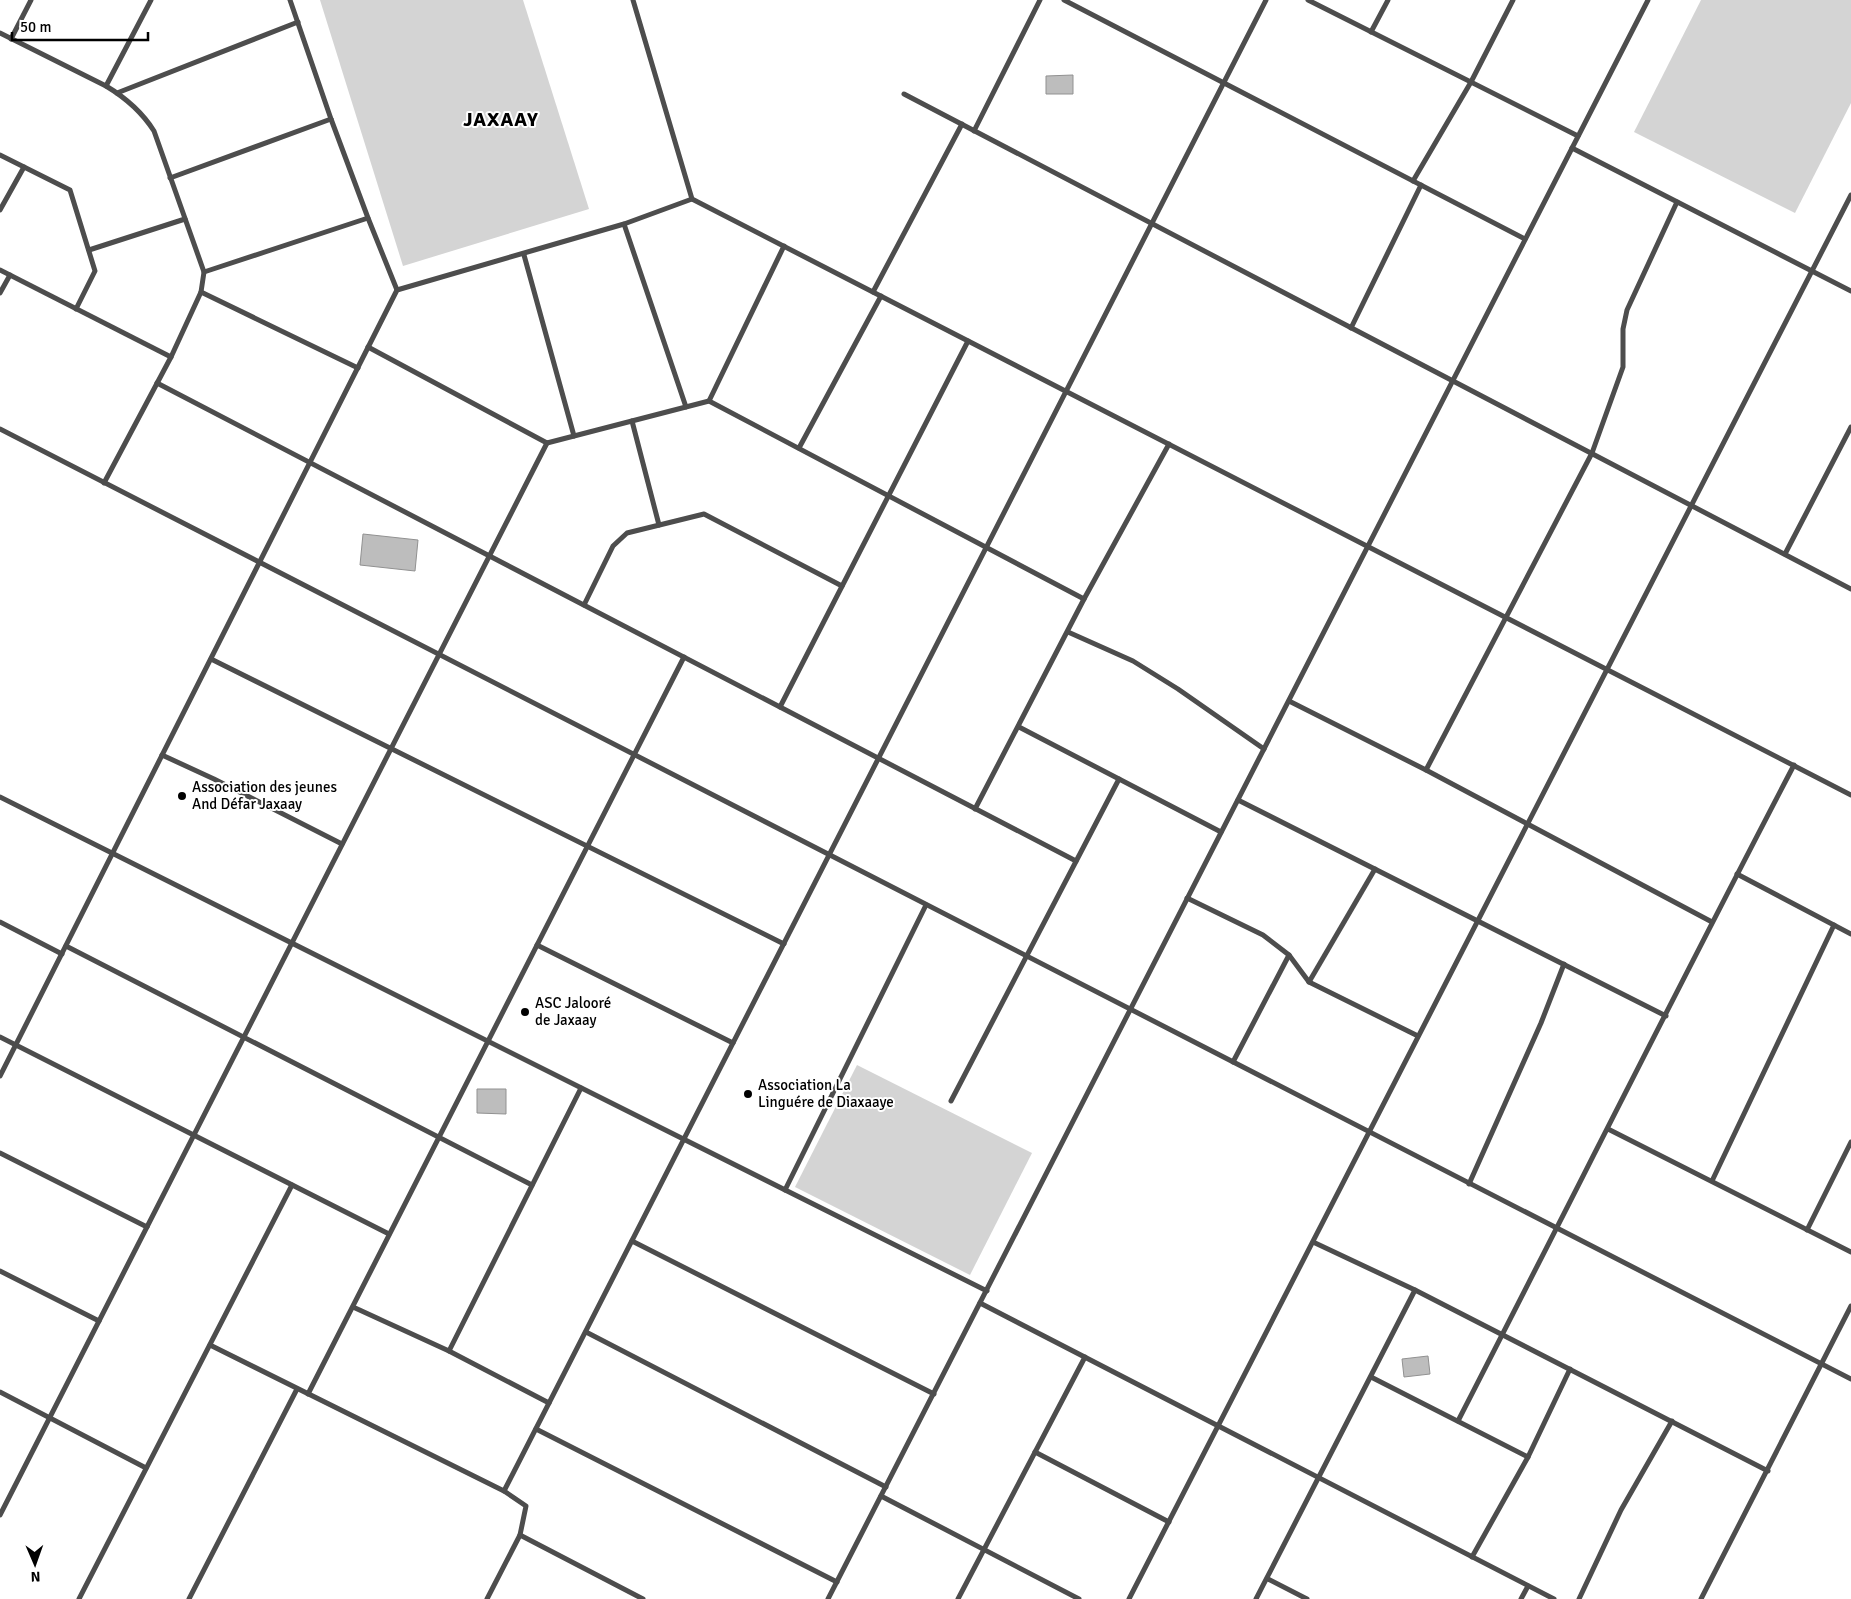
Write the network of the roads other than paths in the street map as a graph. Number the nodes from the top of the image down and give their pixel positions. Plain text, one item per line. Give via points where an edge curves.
1 (31, 0) edge
2 (151, 0) edge
3 (290, 0) edge
4 (633, 0) edge
5 (1040, 0) edge
6 (1064, 0) edge
7 (1266, 0) edge
8 (1308, 0) edge
9 (1388, 0) edge
10 (1513, 0) edge
11 (1648, 0) edge
12 (298, 22) junction
13 (1371, 32) junction
14 (0, 33) edge
15 (11, 39) junction
16 (1471, 82) junction
17 (1224, 83) junction
18 (106, 86) junction
19 (117, 92) junction
20 (904, 94) dead end
21 (331, 119) junction
22 (962, 124) junction
23 (974, 131) junction
24 (1578, 136) junction
25 (1572, 148) junction
26 (0, 155) edge
27 (24, 167) junction
28 (170, 178) junction
29 (1413, 181) junction
30 (1421, 185) junction
31 (1851, 195) edge
32 (692, 199) junction
33 (1677, 202) junction
34 (0, 210) edge
35 (368, 218) junction
36 (185, 219) junction
37 (624, 224) junction
38 (1152, 224) junction
39 (1525, 239) junction
40 (784, 246) junction
41 (89, 250) junction
42 (524, 255) junction
43 (0, 270) edge
44 (1812, 271) junction
45 (204, 272) junction
46 (10, 275) junction
47 (397, 290) junction
48 (1851, 291) edge
49 (201, 292) junction
50 (872, 292) junction
51 (0, 293) edge
52 (881, 296) junction
53 (76, 309) junction
54 (1351, 328) junction
55 (968, 341) junction
56 (368, 348) junction
57 (171, 357) junction
58 (358, 368) junction
59 (1452, 381) junction
60 (157, 384) junction
61 (1066, 391) junction
62 (709, 401) junction
63 (686, 407) junction
64 (632, 421) junction
65 (1851, 427) edge
66 (0, 430) edge
67 (574, 436) junction
68 (546, 443) junction
69 (1169, 444) junction
70 (799, 448) junction
71 (1592, 454) junction
72 (310, 463) junction
73 (104, 483) junction
74 (888, 495) junction
75 (1691, 505) junction
76 (659, 525) junction
77 (1368, 546) junction
78 (987, 548) junction
79 (1785, 554) junction
80 (489, 556) junction
81 (260, 563) junction
82 (842, 586) junction
83 (1851, 589) edge
84 (1084, 599) junction
85 (584, 605) junction
86 (1506, 617) junction
87 (1068, 632) junction
88 (438, 654) junction
89 (684, 657) junction
90 (211, 659) junction
91 (1607, 669) junction
92 (1289, 701) junction
93 (780, 707) junction
94 (1019, 727) junction
95 (391, 749) junction
96 (1264, 749) junction
97 (162, 755) junction
98 (634, 755) junction
99 (879, 758) junction
100 (1794, 766) junction
101 (1426, 770) junction
102 (1119, 779) junction
103 (1851, 795) edge
104 (0, 797) edge
105 (1238, 800) junction
106 (975, 808) junction
107 (1528, 825) junction
108 (1221, 832) junction
109 (342, 844) junction
110 (587, 846) junction
111 (112, 854) junction
112 (829, 855) junction
113 (1076, 861) junction
114 (1375, 869) junction
115 (1737, 874) junction
116 (1187, 898) junction
117 (926, 905) junction
118 (1478, 921) junction
119 (0, 922) edge
120 (1712, 922) junction
121 (1834, 926) junction
122 (1851, 934) edge
123 (292, 943) junction
124 (537, 944) junction
125 (784, 944) junction
126 (66, 946) junction
127 (62, 954) junction
128 (1288, 955) junction
129 (1027, 956) junction
130 (1564, 964) junction
131 (1309, 982) junction
132 (1130, 1010) junction
133 (1666, 1016) junction
134 (1418, 1036) junction
135 (0, 1037) edge
136 (243, 1038) junction
137 (488, 1041) junction
138 (733, 1043) junction
139 (16, 1045) junction
140 (1233, 1062) junction
141 (0, 1076) edge
142 (581, 1088) junction
143 (952, 1101) dead end
144 (1608, 1129) junction
145 (1369, 1132) junction
146 (194, 1135) junction
147 (439, 1138) junction
148 (684, 1140) junction
149 (1851, 1142) edge
150 (0, 1153) edge
151 (1712, 1181) junction
152 (1469, 1184) junction
153 (292, 1185) junction
154 (532, 1185) junction
155 (785, 1190) junction
156 (147, 1227) junction
157 (1557, 1228) junction
158 (1807, 1230) junction
159 (389, 1234) junction
160 (632, 1241) junction
161 (1313, 1242) junction
162 (1851, 1252) edge
163 (0, 1271) edge
164 (1415, 1290) junction
165 (986, 1291) junction
166 (980, 1303) junction
167 (1851, 1306) edge
168 (353, 1307) junction
169 (99, 1321) junction
170 (586, 1332) junction
171 (1502, 1334) junction
172 (210, 1345) junction
173 (449, 1351) junction
174 (1085, 1357) junction
175 (1822, 1364) junction
176 (1570, 1369) junction
177 (1371, 1377) junction
178 (1851, 1379) edge
179 (298, 1388) junction
180 (0, 1392) edge
181 (308, 1394) junction
182 (934, 1394) junction
183 (549, 1403) junction
184 (50, 1418) junction
185 (1458, 1421) junction
186 (1672, 1421) junction
187 (1218, 1426) junction
188 (536, 1429) junction
189 (1035, 1452) junction
190 (1528, 1457) junction
191 (146, 1468) junction
192 (1768, 1470) junction
193 (1319, 1478) junction
194 (886, 1487) junction
195 (504, 1492) junction
196 (881, 1496) junction
197 (0, 1515) edge
198 (1169, 1522) junction
199 (520, 1535) junction
200 (984, 1549) junction
201 (1472, 1557) junction
202 (1268, 1579) junction
203 (837, 1582) junction
204 (1528, 1586) junction
205 (79, 1599) edge
206 (189, 1599) edge
207 (488, 1599) edge
208 (644, 1599) edge
209 (828, 1599) edge
210 (958, 1599) edge
211 (1079, 1599) edge
212 (1129, 1599) edge
213 (1256, 1599) edge
214 (1307, 1599) edge
215 (1521, 1599) edge
216 (1554, 1599) edge
217 (1579, 1599) edge
218 (1701, 1599) edge

1 - 15 street
2 - 18 street
3 - 12 street
4 - 32 street
5 - 23 street
6 - 17 street
7 - 17 street
8 - 13 street
9 - 13 street
10 - 16 street
11 - 24 street
12 - 19 street
12 - 21 street
13 - 16 street
14 - 15 street
15 - 18 street
16 - 24 street
16 - 29 street
17 - 29 street
17 - 38 street
18 - 19 street
19 - 28 street via 144,116 154,131
20 - 22 street
21 - 28 street
21 - 35 street
22 - 23 street
22 - 50 street
23 - 38 street
24 - 25 street
25 - 33 street
25 - 39 street
26 - 27 street
27 - 34 street
27 - 41 street via 70,190
28 - 36 street
29 - 30 street
30 - 39 street
30 - 54 street
31 - 44 street
32 - 37 street
32 - 40 street
33 - 44 street
33 - 71 street via 1627,310 1623,368
35 - 45 street
35 - 47 street
36 - 41 street
36 - 45 street
37 - 42 street
37 - 63 street
38 - 54 street
38 - 61 street
39 - 59 street
40 - 50 street
40 - 62 street
41 - 53 street via 95,271
42 - 47 street
42 - 67 street
43 - 46 street
44 - 48 street
44 - 75 street
45 - 49 street
46 - 51 street
46 - 53 street
47 - 56 street
49 - 57 street
49 - 58 street
50 - 52 street
52 - 55 street
52 - 70 street
53 - 57 street
54 - 59 street
55 - 61 street
55 - 74 street
56 - 58 street
56 - 68 street
57 - 60 street
58 - 72 street
59 - 71 street
59 - 77 street
60 - 72 street
60 - 73 street
61 - 69 street
61 - 78 street
62 - 63 street
62 - 70 street
63 - 64 street
64 - 67 street
64 - 76 street
65 - 79 street
66 - 73 street
67 - 68 street
68 - 80 street
69 - 77 street
69 - 84 street
70 - 74 street
71 - 75 street
71 - 86 street
72 - 80 street
72 - 81 street
73 - 81 street
74 - 78 street
74 - 82 street
75 - 79 street
75 - 91 street
76 - 82 street via 704,514
76 - 85 street via 627,533 613,546
77 - 86 street
77 - 92 street
78 - 84 street
78 - 99 street
79 - 83 street
80 - 85 street
80 - 88 street
81 - 88 street
81 - 90 street
82 - 93 street
84 - 87 street
85 - 89 street
86 - 91 street
86 - 101 street
87 - 94 street
87 - 96 street via 1133,661 1178,688
88 - 95 street
88 - 98 street
89 - 93 street
89 - 98 street
90 - 95 street
90 - 97 street
91 - 100 street
91 - 107 street
92 - 96 street
92 - 101 street
93 - 99 street
94 - 102 street
94 - 106 street
95 - 109 street
95 - 110 street
96 - 105 street
97 - 109 street
97 - 111 street
98 - 110 street
98 - 112 street
99 - 106 street
99 - 112 street
100 - 103 street
100 - 115 street
101 - 107 street
102 - 108 street
102 - 113 street
104 - 111 street
105 - 108 street
105 - 114 street
106 - 113 street
107 - 118 street
107 - 120 street
108 - 116 street
109 - 123 street
110 - 124 street
110 - 125 street
111 - 123 street
111 - 126 street
112 - 117 street
112 - 125 street
113 - 129 street
114 - 118 street
114 - 131 street
115 - 120 street
115 - 121 street
116 - 128 street via 1263,935
116 - 132 street
117 - 129 street
117 - 155 street
118 - 130 street
118 - 134 street
119 - 127 street
120 - 133 street
121 - 122 street
121 - 151 street
123 - 136 street
123 - 137 street
124 - 137 street
124 - 138 street
125 - 138 street
126 - 127 street
126 - 136 street
127 - 139 street
128 - 131 street
128 - 140 street
129 - 132 street
129 - 143 street
130 - 133 street
130 - 152 street
131 - 134 street
132 - 140 street
132 - 165 street
133 - 144 street
134 - 145 street
135 - 139 street
136 - 146 street
136 - 147 street
137 - 142 street
137 - 147 street
138 - 148 street
139 - 141 street
139 - 146 street
140 - 145 street
142 - 148 street
142 - 154 street
144 - 151 street
144 - 157 street
145 - 152 street
145 - 161 street
146 - 153 street
146 - 156 street
147 - 154 street
147 - 159 street
148 - 155 street
148 - 160 street
149 - 158 street
150 - 156 street
151 - 158 street
152 - 157 street
153 - 159 street
153 - 172 street
154 - 173 street
155 - 165 street
156 - 169 street
157 - 171 street
157 - 175 street
158 - 162 street
159 - 168 street
160 - 170 street
160 - 182 street
161 - 164 street
161 - 187 street
163 - 169 street
164 - 171 street
164 - 177 street
165 - 166 street
166 - 174 street
166 - 182 street
167 - 175 street
168 - 173 street
168 - 181 street
169 - 184 street
170 - 183 street
170 - 194 street
171 - 176 street
171 - 185 street
172 - 179 street
172 - 191 street
173 - 183 street
174 - 187 street
174 - 189 street
175 - 178 street
175 - 192 street
176 - 186 street
176 - 190 street
177 - 185 street
177 - 193 street
179 - 181 street
179 - 206 street
180 - 184 street
181 - 195 street
182 - 194 street
183 - 188 street
184 - 191 street
184 - 197 street
185 - 190 street
186 - 192 street
186 - 217 street via 1621,1510
187 - 193 street
187 - 198 street
188 - 195 street
188 - 203 street
189 - 198 street
189 - 200 street
190 - 201 street
191 - 205 street
192 - 218 street
193 - 201 street
193 - 202 street
194 - 196 street
195 - 199 street via 526,1506
196 - 200 street
196 - 203 street
198 - 212 street
199 - 207 street
199 - 208 street
200 - 210 street
200 - 211 street
201 - 204 street
202 - 213 street
202 - 214 street
203 - 209 street
204 - 215 street
204 - 216 street

